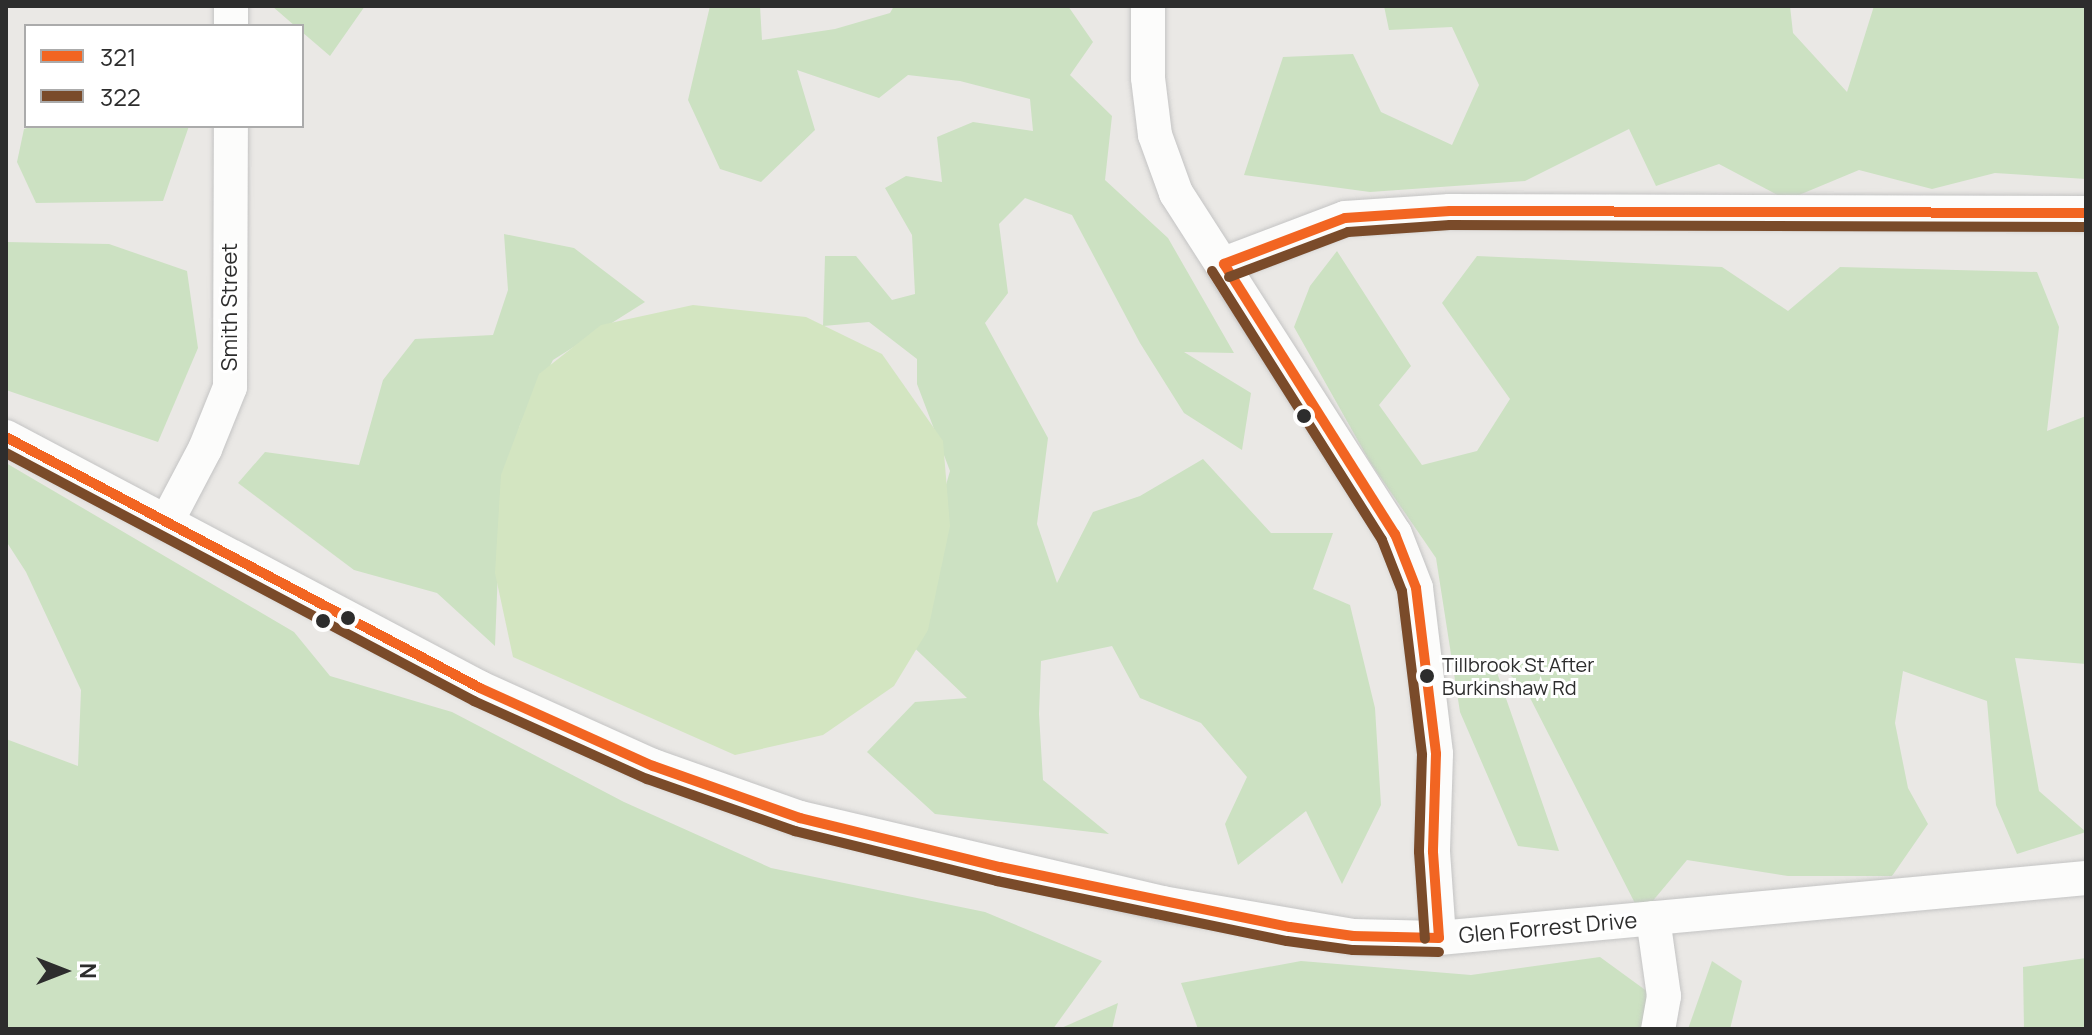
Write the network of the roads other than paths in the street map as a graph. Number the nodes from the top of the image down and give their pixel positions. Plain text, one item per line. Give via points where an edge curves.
1 (1148, 6) edge
2 (231, 128) edge
3 (2086, 213) edge
4 (1224, 264) junction
5 (6, 437) edge
6 (166, 523) junction
7 (2086, 878) edge
8 (1653, 918) junction
9 (1439, 938) junction
10 (1658, 1029) edge

1 - 4 street via 1155,135 1176,193
2 - 6 street, Smith Street via 230,387
3 - 4 street via 1450,211 1345,218
4 - 9 street via 1395,534 1416,588 1436,754 1433,852
5 - 6 street, Glen Forrest Drive
6 - 9 street, Glen Forrest Drive via 480,688 653,766 800,818 1029,874 1276,924 1353,936
7 - 8 street, Glen Forrest Drive
8 - 9 street, Glen Forrest Drive
8 - 10 street via 1664,996

